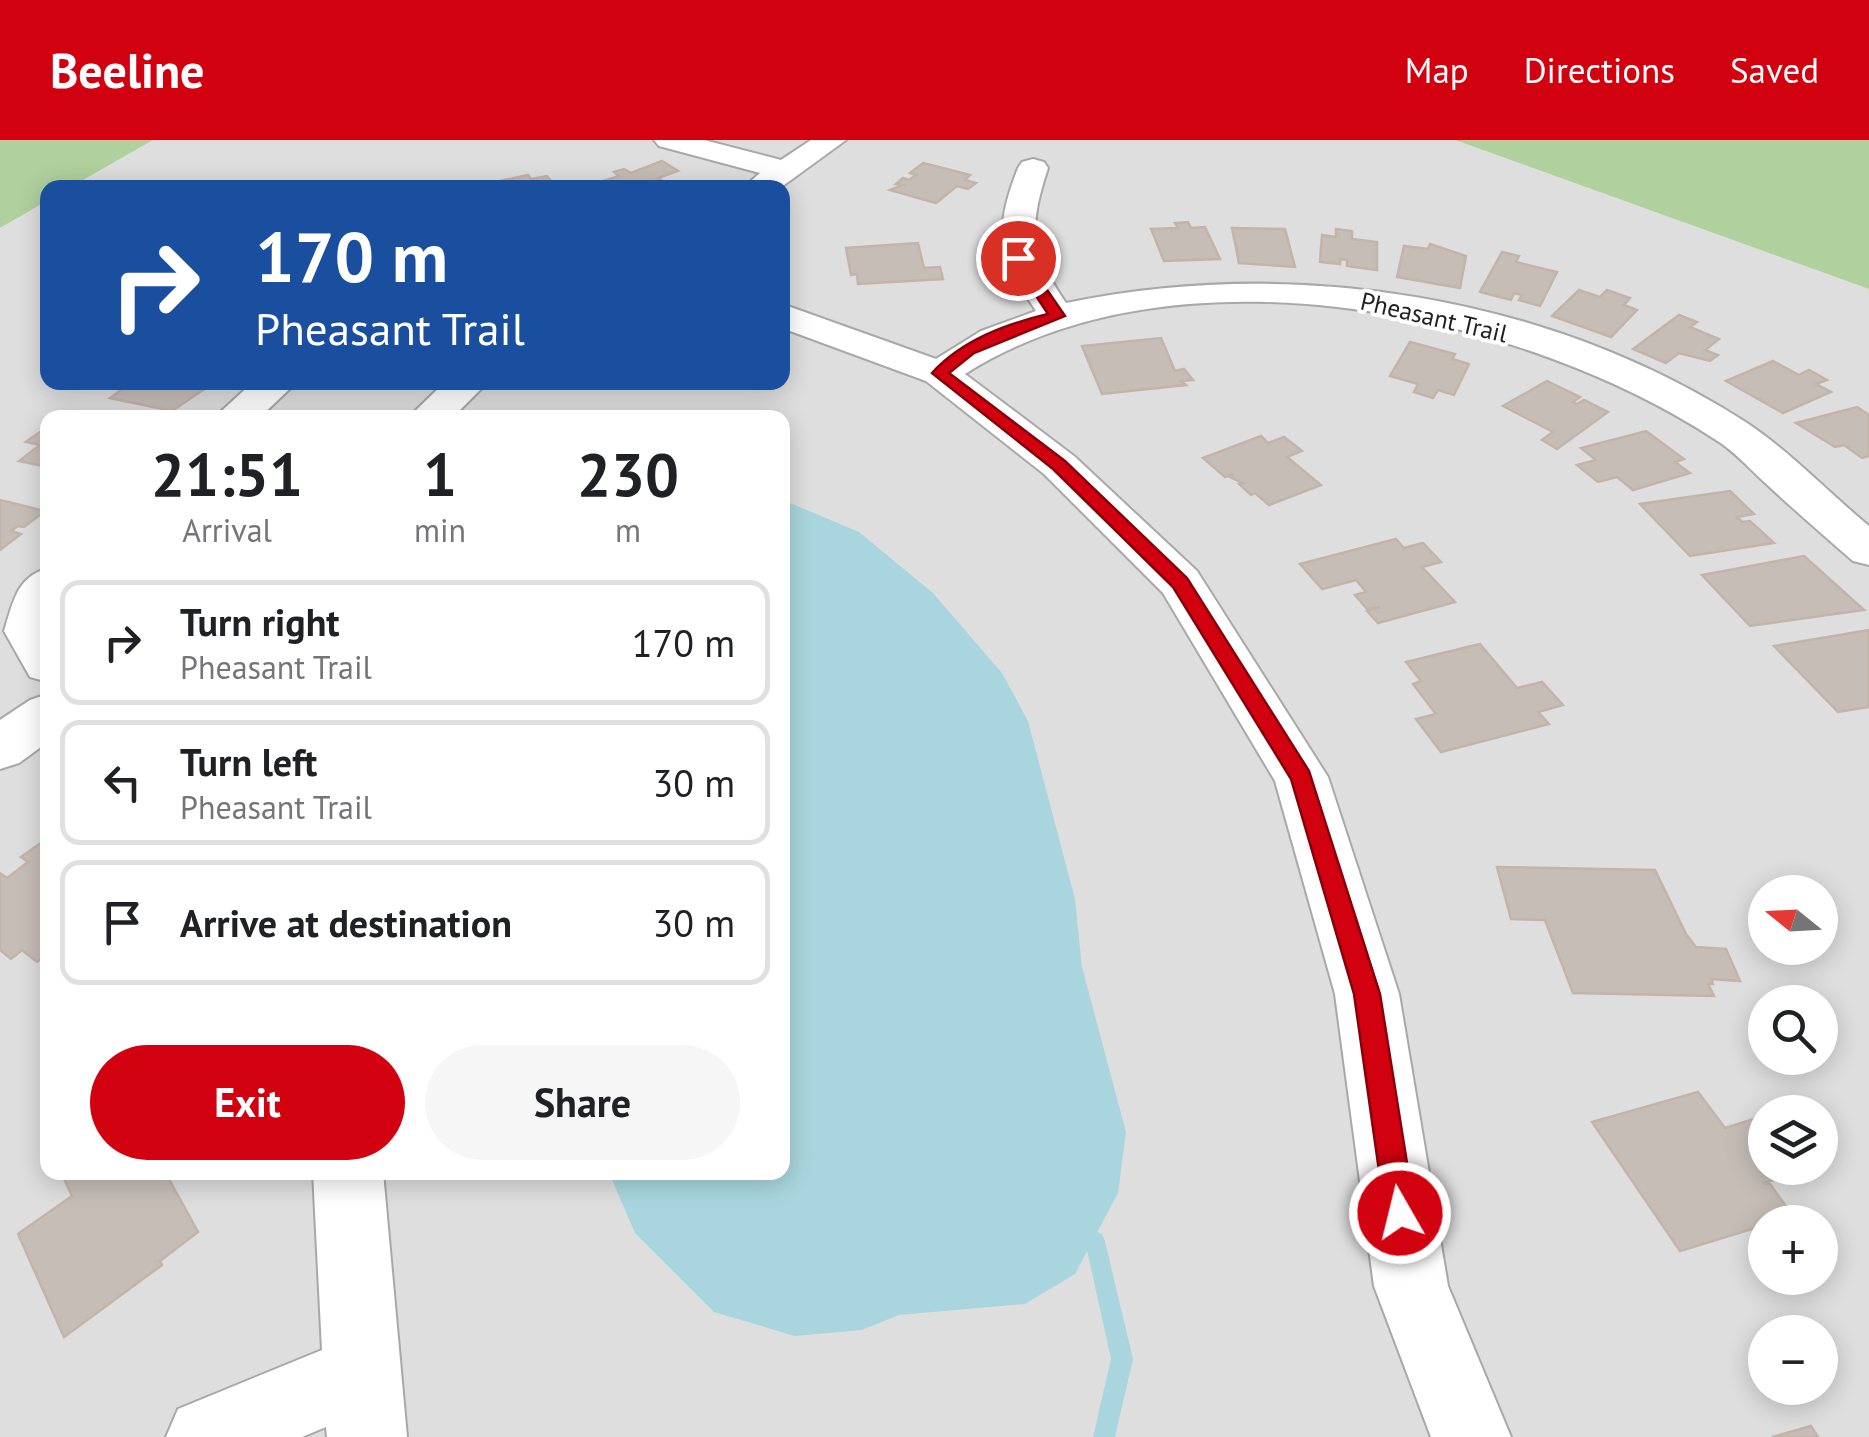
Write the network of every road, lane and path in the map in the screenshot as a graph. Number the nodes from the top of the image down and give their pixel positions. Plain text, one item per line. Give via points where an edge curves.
1 (669, 140) edge
2 (810, 151) edge
3 (1032, 168) dead end
4 (769, 180) edge
5 (1058, 316) junction
6 (790, 318) edge
7 (940, 373) junction
8 (268, 390) edge
9 (460, 390) edge
10 (244, 410) edge
11 (437, 410) edge
12 (1869, 550) edge
13 (40, 592) edge
14 (40, 651) edge
15 (40, 720) edge
16 (0, 748) edge
17 (349, 1180) edge
18 (364, 1405) edge
19 (206, 1437) edge
20 (1471, 1437) edge

1 - 2 street
2 - 4 street
3 - 5 street via 1016,212 1018,258
5 - 7 street, Pheasant Trail via 968,349
5 - 12 street, Pheasant Trail via 1125,300 1252,291 1358,299 1494,326 1632,380 1734,433
6 - 7 street
7 - 20 street via 1059,465 1180,582 1302,778 1367,994 1410,1286
8 - 10 street
9 - 11 street
13 - 14 street via 28,631
15 - 16 street
17 - 18 street
18 - 19 street

